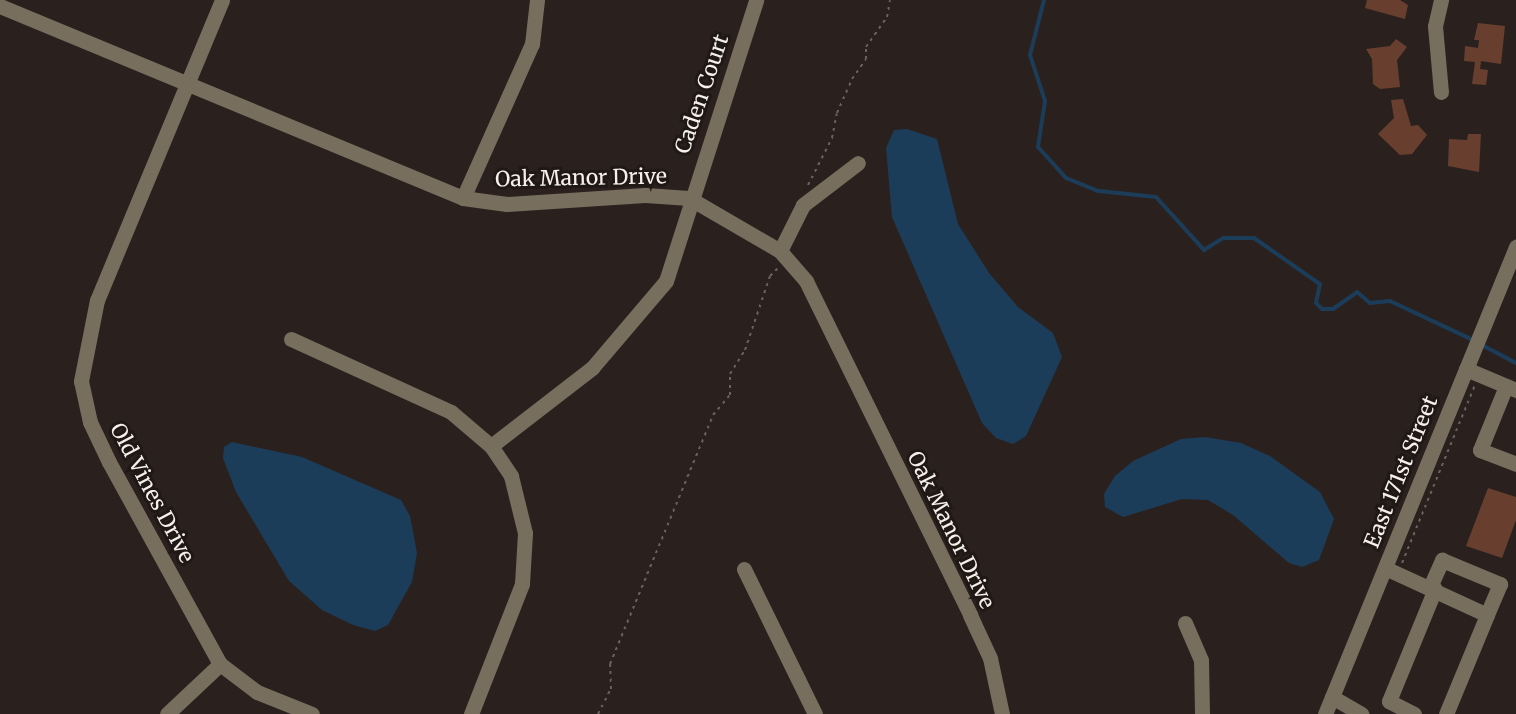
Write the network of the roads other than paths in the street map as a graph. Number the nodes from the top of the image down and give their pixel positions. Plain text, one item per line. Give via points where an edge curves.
1 (222, 0) edge
2 (537, 0) edge
3 (756, 0) edge
4 (1441, 0) edge
5 (0, 6) edge
6 (18, 6) edge
7 (187, 84) junction
8 (1441, 92) dead end
9 (858, 163) dead end
10 (463, 198) junction
11 (689, 198) junction
12 (1516, 247) edge
13 (783, 255) junction
14 (291, 339) dead end
15 (1466, 369) junction
16 (1511, 388) edge
17 (491, 446) junction
18 (1516, 464) edge
19 (1385, 568) junction
20 (744, 569) dead end
21 (1433, 588) junction
22 (1487, 615) junction
23 (1185, 623) dead end
24 (220, 664) junction
25 (1332, 697) junction
26 (167, 714) edge
27 (312, 714) edge
28 (471, 714) edge
29 (815, 714) edge
30 (1002, 714) edge
31 (1202, 714) edge
32 (1325, 714) edge
33 (1362, 714) edge
34 (1414, 714) edge
35 (1446, 714) edge

1 - 7 street, Old Vines Drive
2 - 10 street via 532,44
3 - 11 street, Caden Court
4 - 8 street via 1436,26
5 - 6 street, Oak Manor Drive
6 - 7 street, Oak Manor Drive
7 - 10 street, Oak Manor Drive
7 - 24 street, Old Vines Drive via 97,300 81,381 90,422 109,462
9 - 13 street via 803,205
10 - 11 street, Oak Manor Drive via 507,204 645,195
11 - 13 street, Oak Manor Drive
11 - 17 street, Caden Court via 666,281 630,327 592,368
12 - 15 street, East 171st Street
13 - 30 street, Oak Manor Drive via 806,281 970,615 990,658
14 - 17 street via 451,411
15 - 16 street
15 - 19 street, East 171st Street
16 - 18 street via 1480,450
17 - 28 street via 511,476 525,533 522,584
19 - 21 street
19 - 25 street, East 171st Street
20 - 29 street
21 - 22 street
21 - 22 street via 1442,560 1500,584
21 - 34 street via 1389,701
22 - 35 street
23 - 31 street via 1201,660
24 - 26 street
24 - 27 street, Old Vines Drive via 257,692
25 - 32 street, East 171st Street
25 - 33 street

